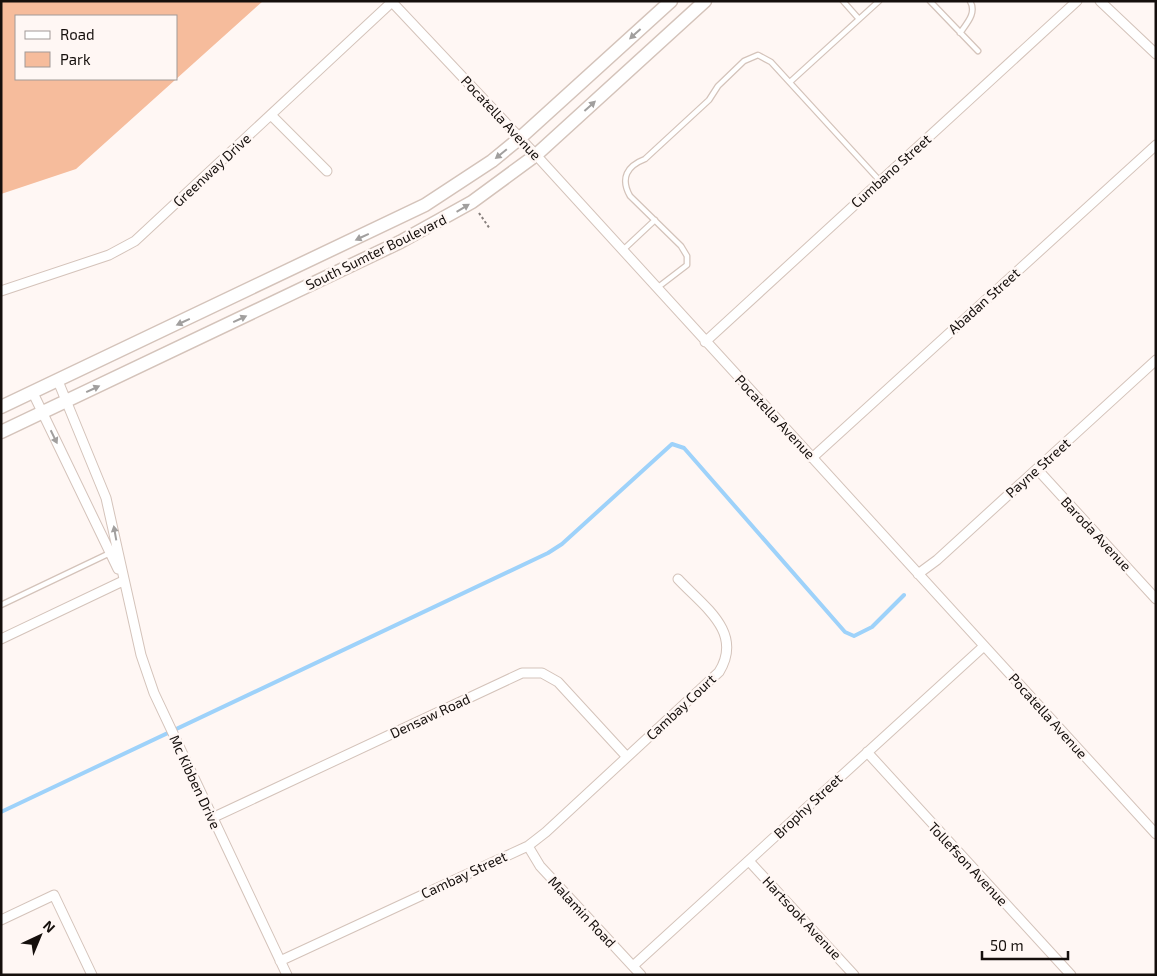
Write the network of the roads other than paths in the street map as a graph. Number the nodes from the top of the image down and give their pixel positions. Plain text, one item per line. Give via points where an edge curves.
1 (671, 1) edge
2 (705, 1) edge
3 (870, 1) edge
4 (878, 1) edge
5 (930, 1) edge
6 (970, 1) edge
7 (1077, 1) edge
8 (1100, 1) edge
9 (393, 2) edge
10 (844, 2) edge
11 (874, 6) junction
12 (859, 19) junction
13 (960, 33) junction
14 (978, 51) dead end
15 (1156, 54) edge
16 (790, 82) junction
17 (271, 115) junction
18 (520, 138) junction
19 (1156, 144) edge
20 (536, 155) junction
21 (327, 171) dead end
22 (880, 182) junction
23 (655, 220) junction
24 (622, 250) junction
25 (657, 288) junction
26 (1, 291) edge
27 (705, 342) junction
28 (1155, 362) edge
29 (58, 381) junction
30 (33, 393) junction
31 (67, 401) junction
32 (1, 407) edge
33 (42, 412) junction
34 (1, 432) edge
35 (812, 458) junction
36 (1037, 469) junction
37 (110, 553) junction
38 (918, 574) junction
39 (678, 579) dead end
40 (123, 581) junction
41 (1156, 598) edge
42 (1, 605) edge
43 (1, 639) edge
44 (984, 646) junction
45 (867, 752) junction
46 (626, 757) junction
47 (212, 818) junction
48 (1156, 834) edge
49 (528, 846) junction
50 (749, 861) junction
51 (1, 920) edge
52 (280, 961) junction
53 (633, 966) junction
54 (92, 975) edge
55 (287, 975) edge
56 (641, 975) edge
57 (854, 975) edge
58 (1071, 975) edge

1 -> 18 main road, South Sumter Boulevard
20 -> 2 main road, South Sumter Boulevard
3 - 11 lane
4 - 11 lane
5 - 13 lane
6 - 13 lane via 971,17
7 - 22 street, Cumbano Street
8 - 15 street
9 - 17 street, Greenway Drive
9 - 18 street, Pocatella Avenue
10 - 12 lane
11 - 12 lane
12 - 16 lane
13 - 14 lane
16 - 22 lane
16 - 23 lane via 765,57 751,57 645,159 632,166 625,175 626,189
17 - 21 street
17 - 26 street, Greenway Drive via 129,246
18 - 20 street, Pocatella Avenue
18 -> 29 main road, South Sumter Boulevard via 459,184 399,219
19 - 35 street, Abadan Street
20 - 24 street, Pocatella Avenue
31 -> 20 main road, South Sumter Boulevard via 400,242 472,202
22 - 27 street, Cumbano Street
23 - 24 lane
23 - 25 lane via 687,256 687,265
24 - 25 street, Pocatella Avenue
25 - 27 street, Pocatella Avenue
27 - 35 street, Pocatella Avenue
28 - 36 street, Payne Street
29 - 30 main road, South Sumter Boulevard
29 - 31 street, Mc Kibben Drive
30 - 32 main road, South Sumter Boulevard
30 - 33 street, Mc Kibben Drive
31 - 33 main road, South Sumter Boulevard
40 -> 31 street, Mc Kibben Drive via 106,498
33 - 34 main road, South Sumter Boulevard
33 -> 37 street, Mc Kibben Drive
35 - 38 street, Pocatella Avenue
36 - 38 street, Payne Street
36 - 41 street, Baroda Avenue
37 - 40 street, Mc Kibben Drive
37 - 42 lane
38 - 44 street, Pocatella Avenue
39 - 46 street, Cambay Court via 722,626 728,651 719,672
40 - 43 street
40 - 47 street, Mc Kibben Drive via 141,655 154,692
44 - 45 street, Brophy Street
44 - 48 street, Pocatella Avenue
45 - 50 street, Brophy Street
45 - 58 street, Tollefson Avenue
46 - 47 street, Densaw Road via 558,682 542,673 532,672
46 - 49 street, Cambay Street
47 - 52 street, Mc Kibben Drive
49 - 52 street, Cambay Street
49 - 53 street, Malamin Road via 540,866
50 - 53 street, Brophy Street
50 - 57 street, Hartsook Avenue
51 - 54 street via 54,895
52 - 55 street, Mc Kibben Drive
53 - 56 street, Malamin Road

